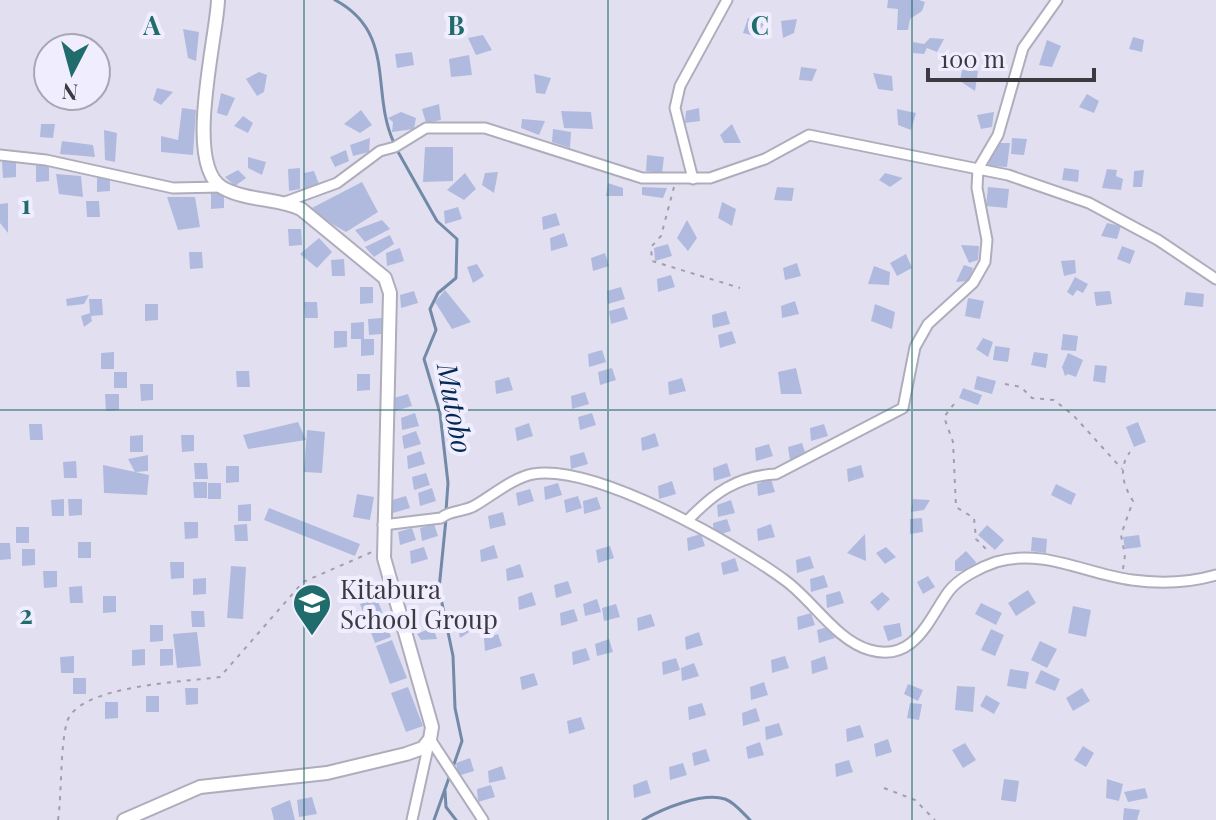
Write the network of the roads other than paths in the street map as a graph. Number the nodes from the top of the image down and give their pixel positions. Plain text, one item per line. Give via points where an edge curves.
1 (218, 0) edge
2 (727, 0) edge
3 (1057, 0) edge
4 (0, 155) edge
5 (978, 169) junction
6 (693, 179) junction
7 (221, 187) junction
8 (285, 202) junction
9 (1216, 279) edge
10 (688, 520) junction
11 (383, 525) junction
12 (1216, 575) edge
13 (430, 739) junction
14 (124, 820) edge
15 (412, 820) edge
16 (483, 820) edge

1 - 7 main road via 205,140 208,164
2 - 6 street via 680,86 675,108
3 - 5 street via 1023,48 998,135
4 - 7 street via 173,188
5 - 6 street via 809,135 765,159
5 - 9 street via 1089,203
5 - 10 street via 985,262 973,283 928,324 915,347 903,408 776,474 734,482
6 - 8 street via 642,178 485,128 426,128 380,151 337,183
7 - 8 main road
8 - 11 main road via 301,209 385,278 390,293
10 - 11 street via 586,482 532,474 468,509
10 - 12 street via 788,582 855,643 872,651 910,645 959,581 1000,561 1061,562 1167,583
11 - 13 main road via 384,558 432,727
13 - 14 main road via 406,754 342,770 200,787
13 - 15 street
13 - 16 street

